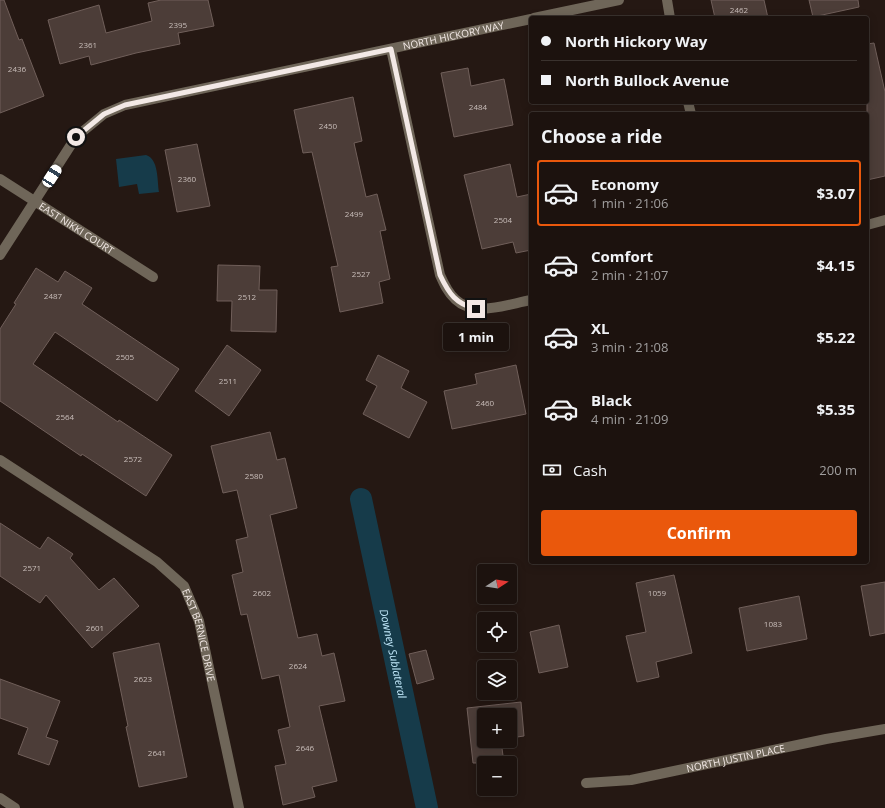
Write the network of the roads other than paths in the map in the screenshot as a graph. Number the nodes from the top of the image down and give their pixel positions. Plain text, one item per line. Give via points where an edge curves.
1 (619, 0) edge
2 (667, 0) edge
3 (543, 16) edge
4 (670, 16) edge
5 (529, 19) edge
6 (391, 49) junction
7 (0, 178) edge
8 (35, 201) junction
9 (885, 220) edge
10 (869, 224) edge
11 (0, 255) edge
12 (153, 277) dead end
13 (529, 300) edge
14 (0, 460) edge
15 (885, 729) edge
16 (586, 783) dead end
17 (0, 798) edge
18 (15, 808) edge
19 (239, 808) edge

1 - 3 street
2 - 4 street
5 - 6 street, NORTH HICKORY WAY
6 - 8 street, NORTH HICKORY WAY via 125,105 104,114 76,137
6 - 13 street via 440,275 446,288 455,300 476,309 489,309
7 - 8 street, EAST NIKKI COURT
8 - 11 street, NORTH HICKORY WAY
8 - 12 street, EAST NIKKI COURT
9 - 10 street
14 - 19 street, EAST BERNICE DRIVE via 158,562 184,586 199,621
15 - 16 street, NORTH JUSTIN PLACE via 631,780
17 - 18 street

